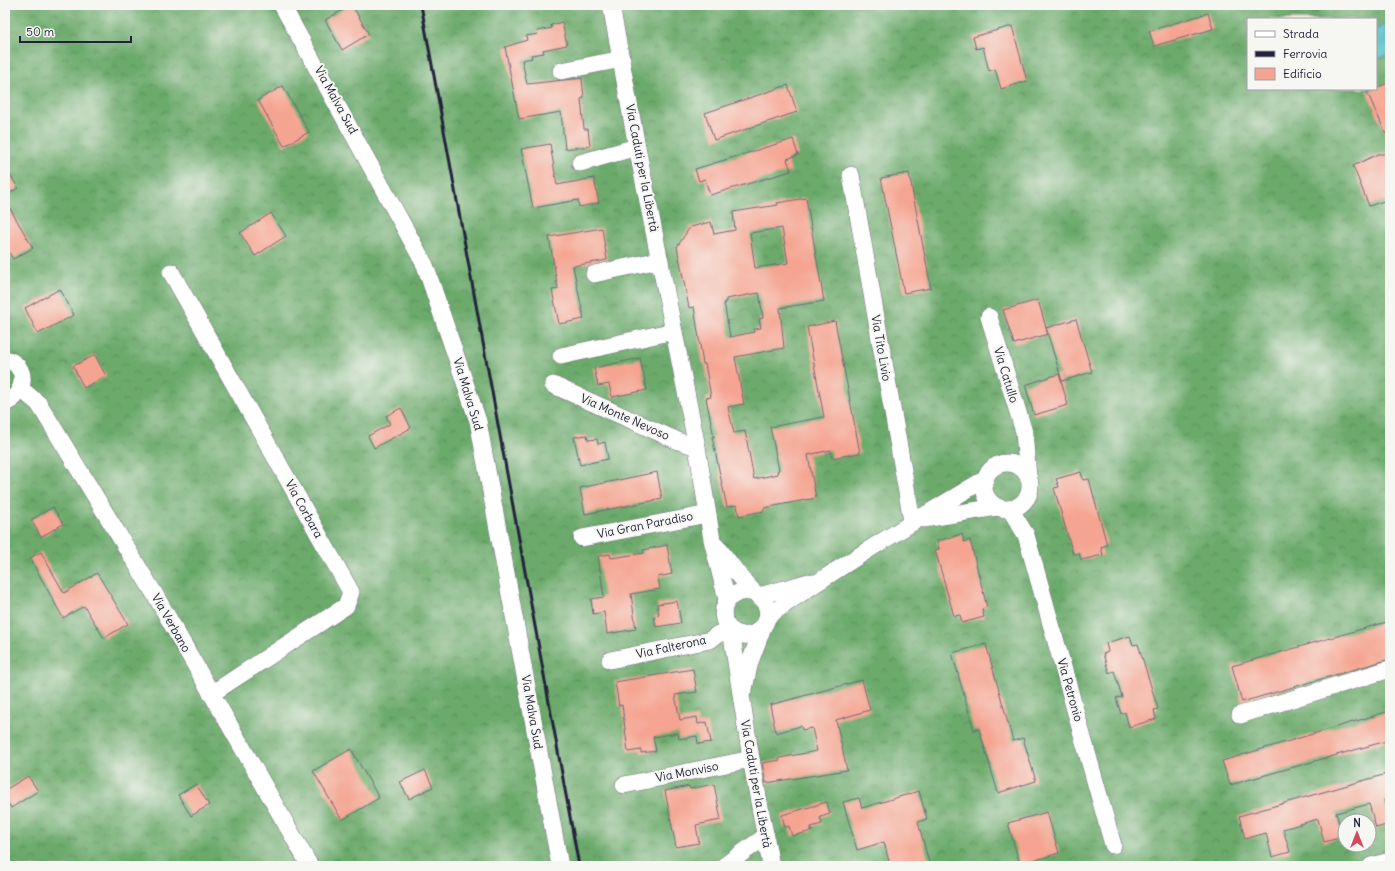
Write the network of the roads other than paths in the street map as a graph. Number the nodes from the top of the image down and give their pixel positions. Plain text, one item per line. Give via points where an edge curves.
1 (282, 5) edge
2 (611, 5) edge
3 (622, 60) junction
4 (561, 71) dead end
5 (637, 147) junction
6 (580, 164) dead end
7 (851, 175) dead end
8 (660, 260) junction
9 (171, 272) dead end
10 (594, 274) dead end
11 (988, 317) dead end
12 (674, 331) junction
13 (561, 356) dead end
14 (5, 359) edge
15 (553, 385) dead end
16 (21, 389) junction
17 (5, 403) edge
18 (1024, 432) junction
19 (698, 447) junction
20 (1007, 463) junction
21 (1028, 478) junction
22 (985, 480) junction
23 (1028, 495) junction
24 (1004, 508) junction
25 (708, 514) junction
26 (912, 522) junction
27 (1026, 535) junction
28 (582, 538) dead end
29 (712, 540) junction
30 (822, 578) junction
31 (757, 594) junction
32 (727, 600) junction
33 (765, 621) junction
34 (731, 630) junction
35 (610, 660) dead end
36 (1390, 669) edge
37 (211, 694) junction
38 (742, 701) junction
39 (1240, 715) dead end
40 (751, 759) junction
41 (624, 785) dead end
42 (766, 836) junction
43 (1113, 845) dead end
44 (1390, 861) edge
45 (310, 866) edge
46 (560, 866) edge
47 (724, 866) edge
48 (771, 866) edge
49 (1371, 866) edge

1 - 46 street, Via Malva Sud via 425,264 478,421
2 - 3 street, Via Caduti per la Libertà
3 - 4 street
3 - 5 street, Via Caduti per la Libertà
5 - 6 street
5 - 8 street, Via Caduti per la Libertà
7 - 26 street, Via Tito Livio
8 - 10 street
8 - 12 street, Via Caduti per la Libertà
9 - 37 street, Via Corbara via 351,592 346,606
11 - 18 street, Via Catullo
12 - 13 street
12 - 19 street, Via Caduti per la Libertà
14 - 16 street via 19,368 22,375
15 - 19 street, Via Monte Nevoso via 678,441
16 - 17 street via 12,400
16 - 37 street, Via Verbano via 39,404 154,593
18 - 20 street via 1018,452
18 - 21 street, Via Catullo
19 - 25 street, Via Caduti per la Libertà
20 - 21 street via 1020,467
20 - 22 street via 993,468
21 - 23 street, Via Catullo
22 - 24 street via 984,493 987,499
22 - 26 street
23 - 24 street via 1021,504
23 - 27 street, Via Petronio
24 - 26 street
24 - 27 street, Via Petronio
25 - 28 street, Via Gran Paradiso
25 - 29 street, Via Caduti per la Libertà
26 - 30 street
27 - 43 street, Via Petronio
29 - 31 street
29 - 32 street, Via Caduti per la Libertà
30 - 31 street
30 - 33 street
31 - 32 street via 739,592
31 - 33 street via 767,608
32 - 34 street via 723,613
33 - 34 street via 751,635 737,634
33 - 38 street via 750,662
34 - 35 street, Via Falterona via 710,640
34 - 38 street, Via Caduti per la Libertà
36 - 39 street
37 - 45 street, Via Verbano
38 - 40 street, Via Caduti per la Libertà
40 - 41 street, Via Monviso
40 - 42 street, Via Caduti per la Libertà
42 - 47 street
42 - 48 street, Via Caduti per la Libertà
44 - 49 street

